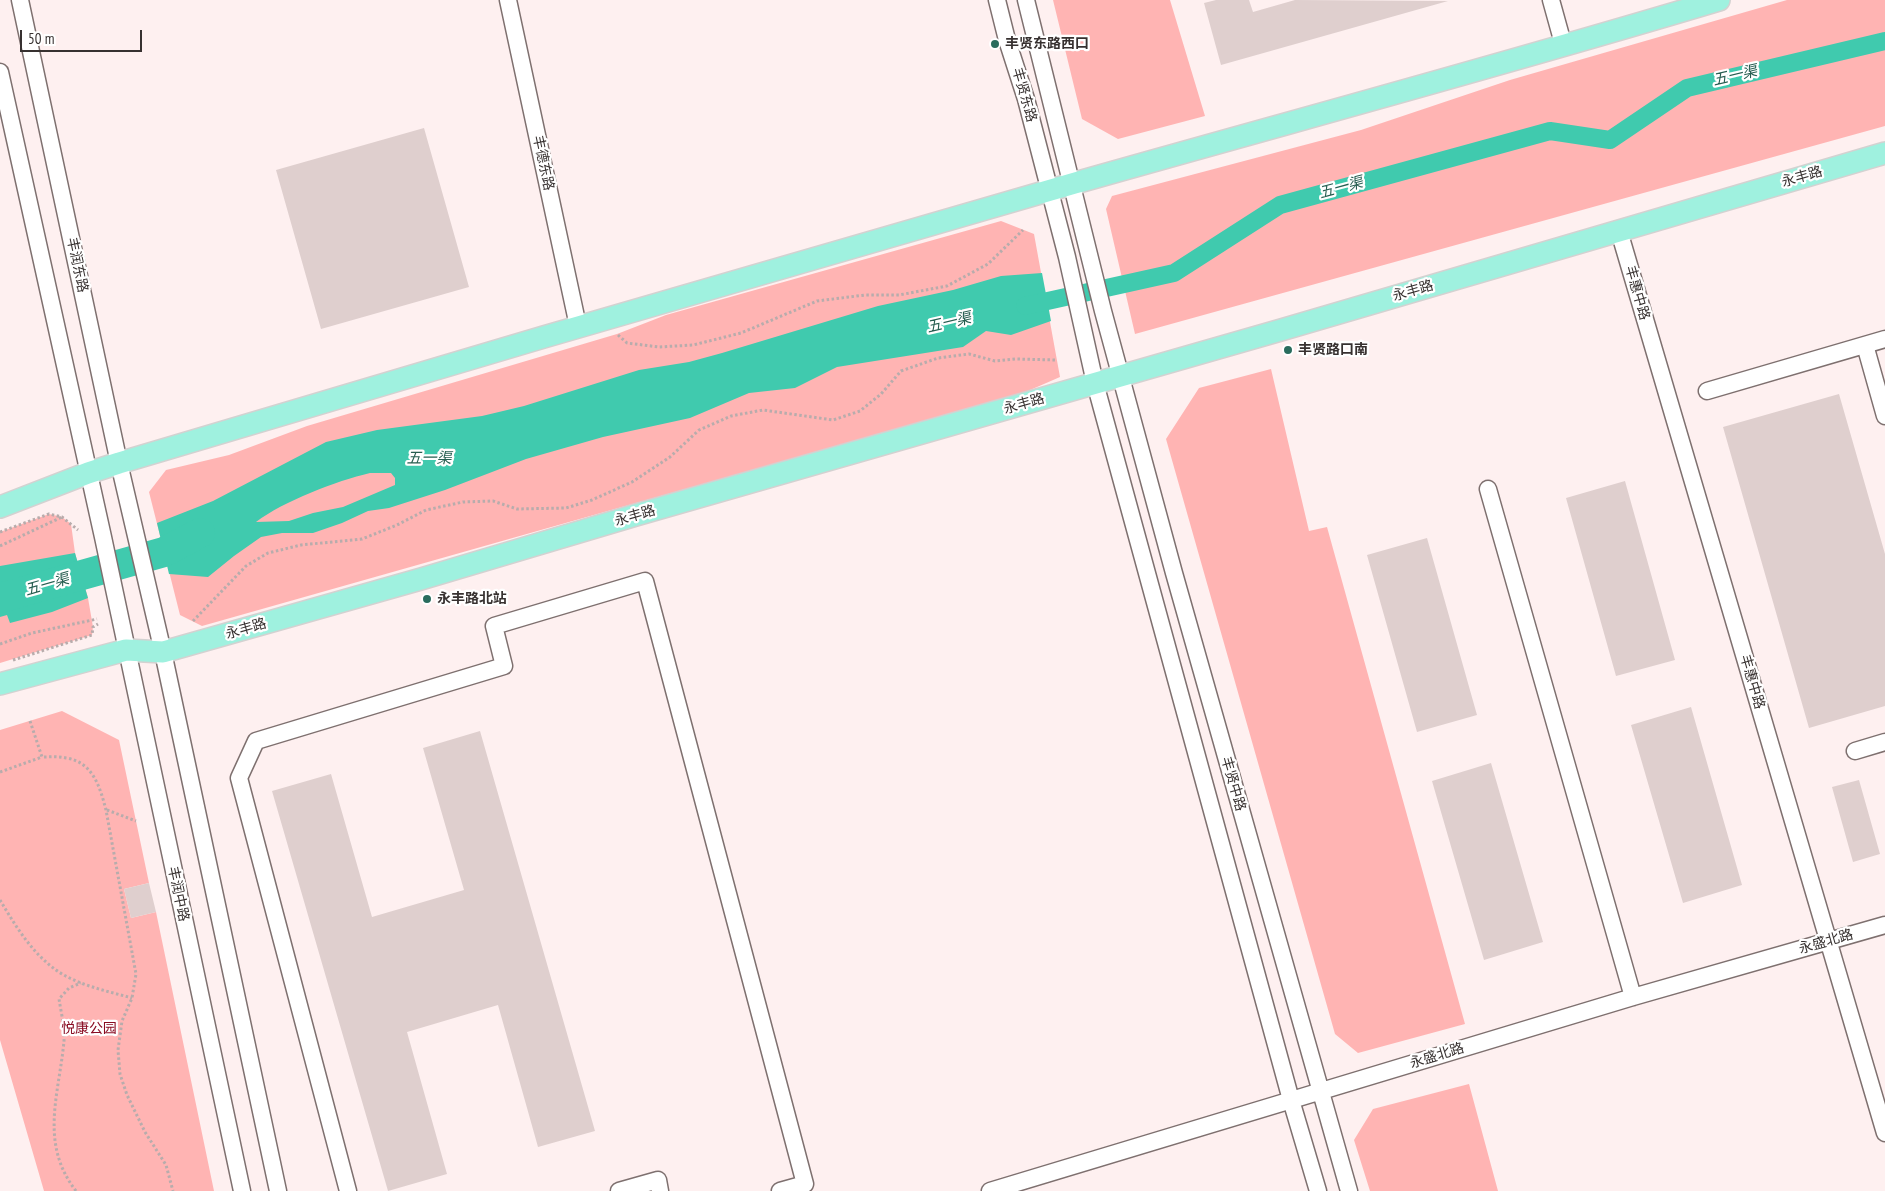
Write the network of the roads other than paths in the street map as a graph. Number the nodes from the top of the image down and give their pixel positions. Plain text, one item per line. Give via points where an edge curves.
1 (20, 0) edge
2 (508, 0) edge
3 (997, 0) edge
4 (1026, 0) edge
5 (1551, 0) edge
6 (1720, 0) edge
7 (1564, 47) junction
8 (0, 72) edge
9 (1885, 153) edge
10 (1072, 184) junction
11 (1050, 191) junction
12 (1619, 230) junction
13 (1088, 250) joint
14 (1067, 257) joint
15 (578, 326) junction
16 (1885, 340) edge
17 (1865, 345) junction
18 (1121, 376) junction
19 (1095, 383) junction
20 (1707, 391) dead end
21 (1885, 416) edge
22 (119, 463) junction
23 (88, 473) junction
24 (1488, 489) dead end
25 (0, 507) edge
26 (126, 650) junction
27 (163, 652) junction
28 (0, 684) edge
29 (1885, 742) edge
30 (1855, 751) dead end
31 (1885, 925) edge
32 (1829, 941) junction
33 (1633, 996) junction
34 (1320, 1092) junction
35 (1291, 1100) junction
36 (1885, 1133) edge
37 (242, 1191) edge
38 (278, 1191) edge
39 (348, 1191) edge
40 (619, 1191) edge
41 (660, 1191) edge
42 (780, 1191) edge
43 (990, 1191) edge
44 (1318, 1191) edge
45 (1349, 1191) edge

1 - 22 street, 丰润东路
2 - 15 street, 丰德东路
3 - 11 street, 丰贤东路
4 - 10 street, 丰贤东路
5 - 7 street
6 - 7 main road
7 - 10 main road
8 - 23 street
9 - 12 main road, 永丰路
10 - 11 main road
10 - 13 street, 丰贤东路
11 - 14 street, 丰贤东路
11 - 15 main road
12 - 18 main road, 永丰路
12 - 32 street, 丰惠中路
13 - 18 street, 丰贤中路
14 - 19 street, 丰贤中路
15 - 22 main road
16 - 17 street
17 - 20 street
17 - 21 street
18 - 19 main road, 永丰路
18 - 34 street, 丰贤中路
19 - 27 main road, 永丰路
19 - 35 street, 丰贤中路
22 - 23 main road
22 - 27 street, 丰润东路
23 - 25 main road
23 - 26 street, 丰润中路
24 - 33 street
26 - 27 main road, 永丰路
26 - 28 main road
26 - 37 street, 丰润中路
27 - 38 street
29 - 30 street
31 - 32 street, 永盛北路
32 - 33 street, 永盛北路
32 - 36 street, 丰惠中路
33 - 34 street, 永盛北路
34 - 35 street, 永盛北路
34 - 45 street, 丰贤中路
35 - 43 street, 永盛北路
35 - 44 street, 丰贤中路
39 - 42 street via 239,778 256,741 504,666 494,626 646,582 805,1184
40 - 41 street via 658,1180

